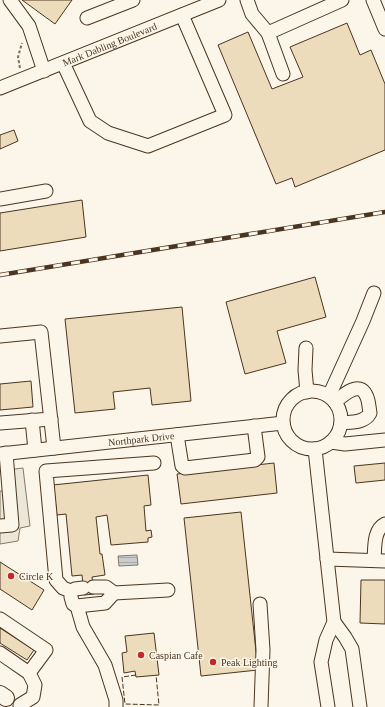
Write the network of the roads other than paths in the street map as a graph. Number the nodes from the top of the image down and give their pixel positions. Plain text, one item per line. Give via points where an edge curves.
1 (10, 0) edge
2 (133, 0) edge
3 (219, 0) edge
4 (247, 0) edge
5 (342, 0) edge
6 (373, 0) edge
7 (182, 15) junction
8 (87, 18) dead end
9 (385, 29) edge
10 (268, 33) junction
11 (63, 63) junction
12 (44, 71) junction
13 (283, 74) dead end
14 (1, 86) edge
15 (46, 191) dead end
16 (0, 199) edge
17 (374, 293) dead end
18 (0, 336) edge
19 (306, 348) dead end
20 (307, 392) junction
21 (332, 399) junction
22 (50, 419) junction
23 (32, 420) junction
24 (0, 423) edge
25 (283, 423) junction
26 (341, 423) junction
27 (254, 426) junction
28 (177, 435) junction
29 (385, 440) edge
30 (331, 442) junction
31 (44, 449) junction
32 (314, 449) junction
33 (3, 453) edge
34 (154, 463) dead end
35 (46, 472) junction
36 (385, 524) edge
37 (0, 526) edge
38 (327, 559) junction
39 (379, 561) edge
40 (83, 589) junction
41 (168, 590) dead end
42 (114, 594) junction
43 (260, 604) dead end
44 (77, 606) junction
45 (0, 619) edge
46 (334, 622) junction
47 (0, 653) edge
48 (30, 673) junction
49 (10, 700) edge
50 (116, 707) edge
51 (261, 707) edge
52 (328, 707) edge
53 (360, 707) edge

1 - 12 street via 29,26
2 - 8 street
3 - 7 street, Mark Dabling Boulevard
4 - 10 street via 252,14
5 - 10 street
6 - 9 street
7 - 11 street, Mark Dabling Boulevard
7 - 11 street via 225,115 148,146 108,133 90,121
10 - 13 street
11 - 12 street, Mark Dabling Boulevard
12 - 14 street, Mark Dabling Boulevard
15 - 16 street
17 - 21 street
18 - 22 street via 41,332
19 - 20 street
20 - 21 street via 321,392
20 - 25 street via 289,402 284,412
21 - 26 street via 340,411
21 - 26 street via 356,389 363,390 366,395 370,413 368,417 364,420
22 - 23 street
22 - 31 street
23 - 24 street
23 - 31 street
25 - 27 street, Northpark Drive
25 - 32 street via 292,441 302,447
26 - 30 street via 338,434
27 - 28 street, Northpark Drive
27 - 28 street via 258,457 255,460 185,468 182,466
28 - 31 street, Northpark Drive
29 - 30 street via 345,444
30 - 32 street
31 - 33 street, Northpark Drive
31 - 35 street
32 - 38 street
33 - 37 street via 12,525
34 - 35 street
35 - 40 street via 56,580 62,588
36 - 39 street via 380,527 377,534
38 - 39 street
38 - 46 street
40 - 42 street via 106,586
40 - 44 street via 71,597 73,604
41 - 42 street
42 - 44 street via 105,603
43 - 51 street via 264,650
44 - 50 street via 83,627 105,665
45 - 48 street via 46,650
46 - 52 street via 326,640 321,662
46 - 53 street via 352,649
47 - 48 street
48 - 49 street via 35,686 33,697

